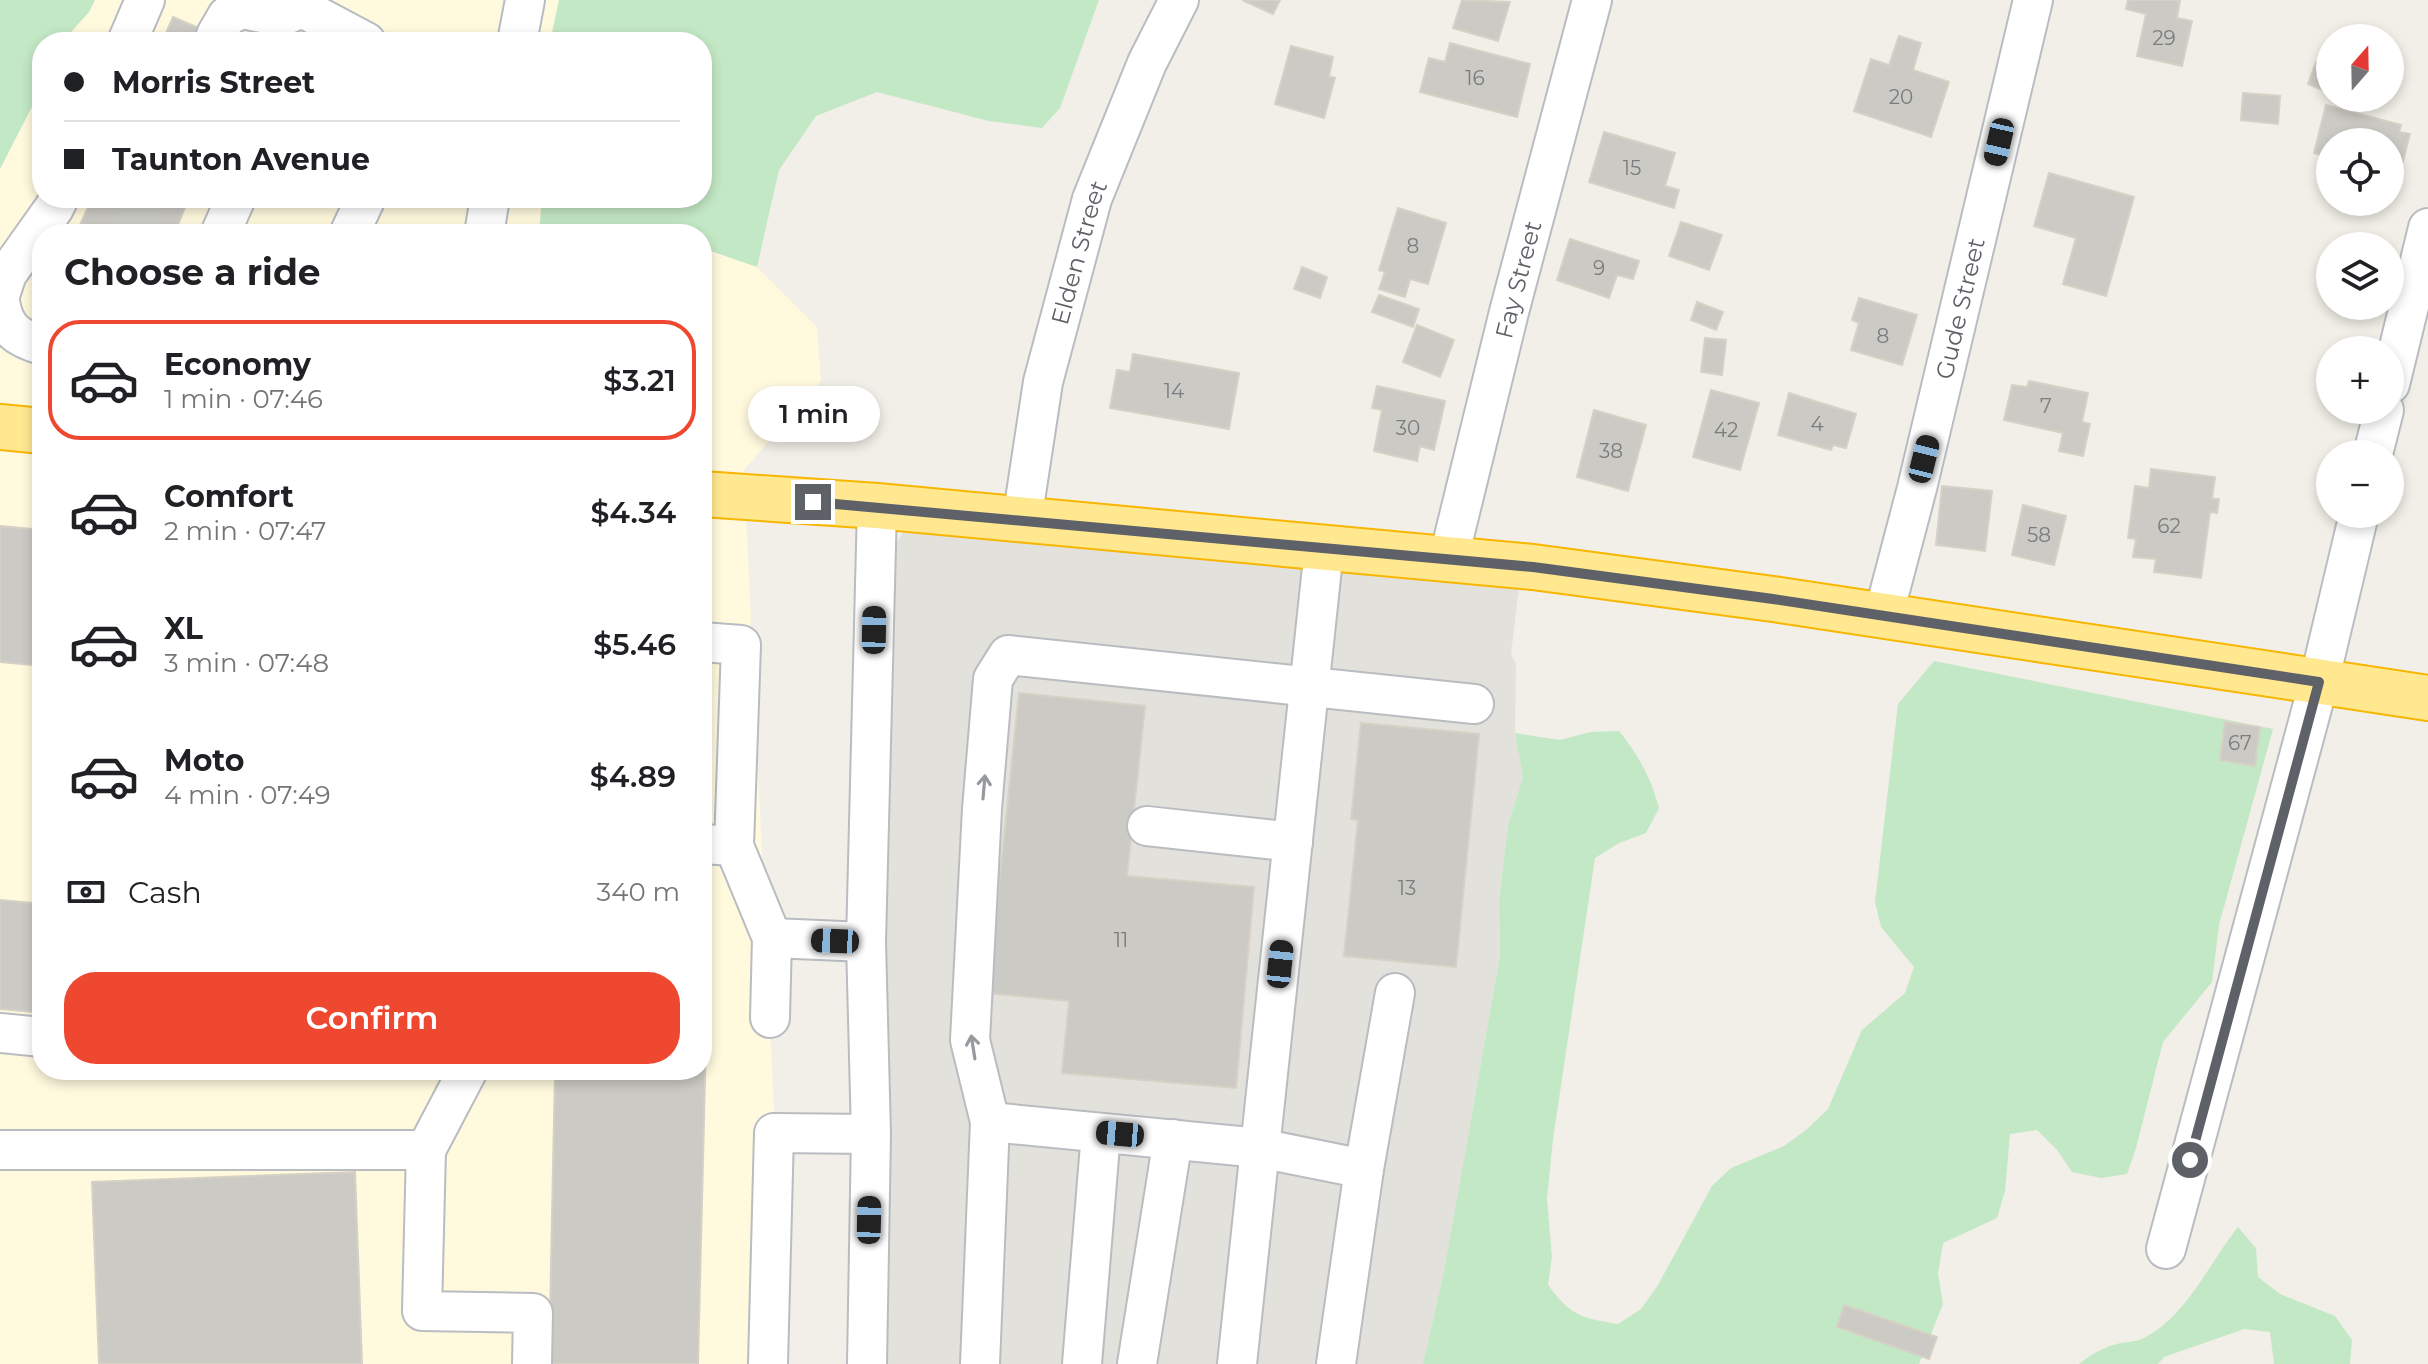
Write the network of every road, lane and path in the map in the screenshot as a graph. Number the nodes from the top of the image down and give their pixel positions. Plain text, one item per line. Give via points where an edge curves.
1 (145, 0) edge
2 (525, 0) edge
3 (1179, 0) edge
4 (1592, 0) edge
5 (2033, 0) edge
6 (302, 17) edge
7 (131, 32) edge
8 (218, 32) edge
9 (340, 32) edge
10 (519, 32) edge
11 (76, 208) edge
12 (54, 224) edge
13 (2428, 228) edge
14 (32, 240) edge
15 (0, 295) edge
16 (0, 301) edge
17 (2402, 336) edge
18 (32, 343) edge
19 (0, 427) edge
20 (32, 430) edge
21 (712, 495) edge
22 (877, 506) junction
23 (1022, 520) junction
24 (2356, 528) edge
25 (1324, 549) junction
26 (1448, 561) junction
27 (1883, 617) junction
28 (712, 643) edge
29 (2319, 682) junction
30 (1310, 685) junction
31 (2428, 698) edge
32 (1474, 704) dead end
33 (1147, 826) dead end
34 (1293, 842) junction
35 (718, 845) edge
36 (772, 938) junction
37 (866, 942) junction
38 (1395, 993) dead end
39 (770, 1018) dead end
40 (0, 1033) edge
41 (32, 1036) edge
42 (463, 1080) edge
43 (990, 1122) junction
44 (1101, 1133) junction
45 (871, 1134) junction
46 (1173, 1139) junction
47 (1260, 1148) junction
48 (0, 1150) edge
49 (426, 1150) junction
50 (1364, 1169) junction
51 (2166, 1249) dead end
52 (532, 1364) edge
53 (768, 1364) edge
54 (867, 1364) edge
55 (980, 1364) edge
56 (1082, 1364) edge
57 (1137, 1364) edge
58 (1237, 1364) edge
59 (1336, 1364) edge

1 - 7 street
2 - 10 street
3 - 23 street, Elden Street via 1147,63 1092,199 1043,382
4 - 26 street, Fay Street
5 - 27 street, Gude Street
6 - 8 street via 242,9 227,16
6 - 9 street
11 - 12 street
13 - 17 street
14 - 15 street via 7,274
16 - 18 street via 12,333
19 - 20 highway
21 - 22 highway
22 - 23 highway
22 - 37 street
23 - 25 highway
24 - 29 street
25 - 26 highway
25 - 30 street
26 - 27 highway via 1548,569
27 - 29 highway
28 - 35 street via 741,645
29 - 31 highway
29 - 51 street
30 - 32 street
30 - 34 street
43 -> 30 street via 970,1040 993,679 1008,655
33 - 34 street
34 - 47 street
35 - 36 street
36 - 37 street
36 - 39 street
37 - 45 street
38 - 50 street
40 - 41 street
42 - 49 street
43 - 44 street
43 - 55 street
44 - 46 street
44 - 56 street
45 - 53 street via 774,1133
45 - 54 street
46 - 47 street
46 - 57 street
47 - 50 street
47 - 58 street
48 - 49 street
49 - 52 street via 422,1311 533,1313
50 - 59 street

